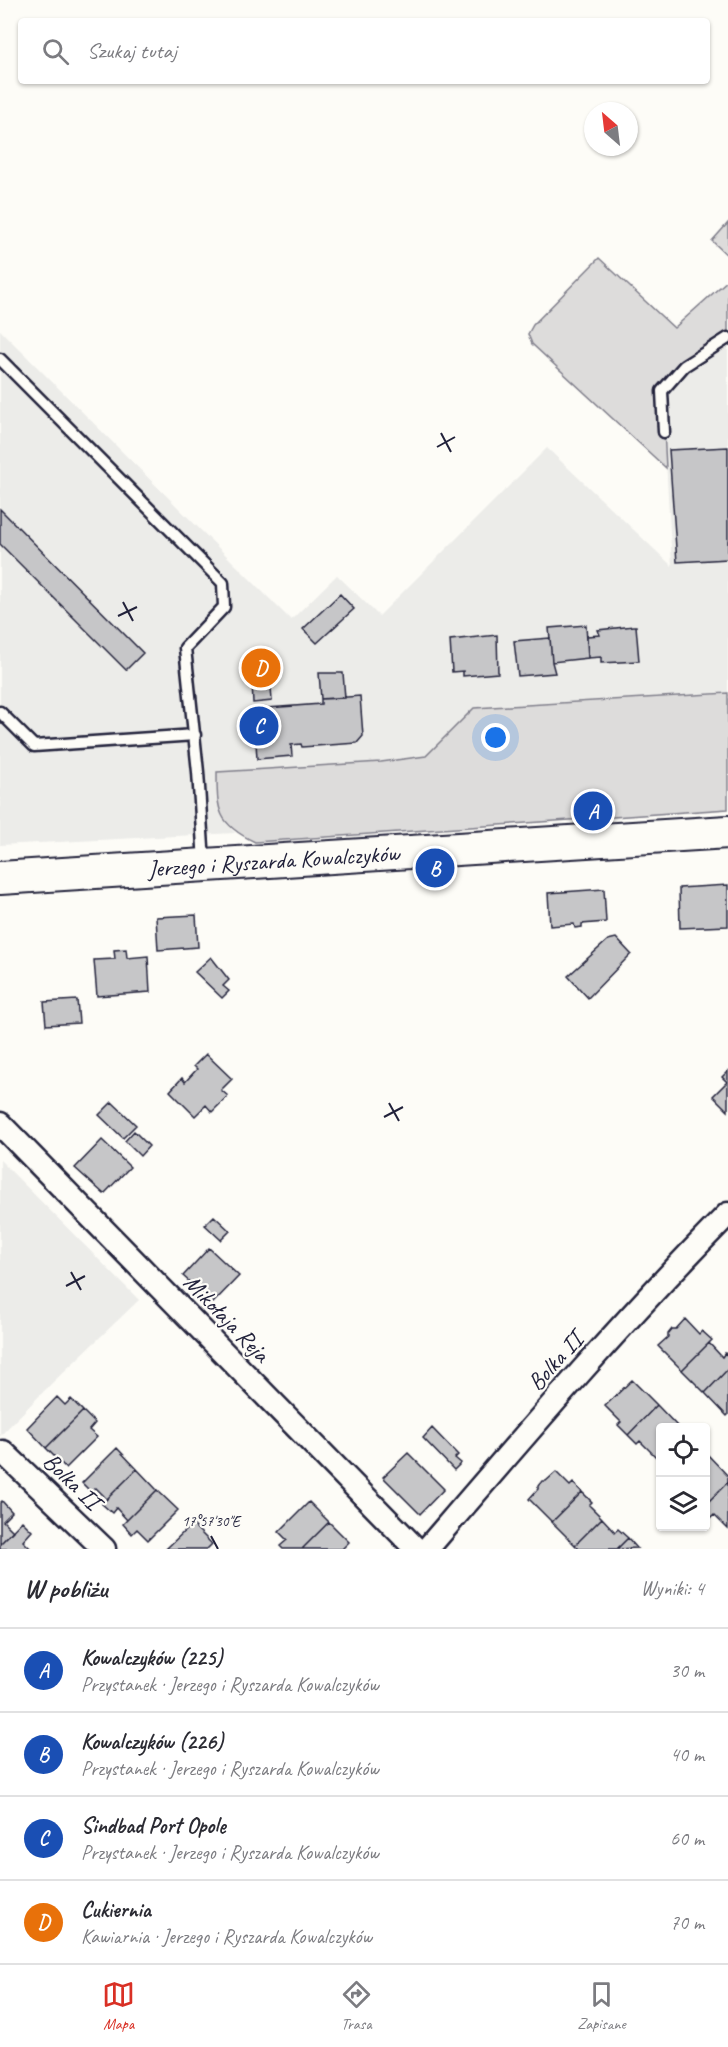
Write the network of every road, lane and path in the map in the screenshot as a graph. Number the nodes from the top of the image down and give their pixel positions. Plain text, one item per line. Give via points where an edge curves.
1 (728, 338) edge
2 (0, 359) edge
3 (664, 432) dead end
4 (0, 712) edge
5 (195, 735) junction
6 (728, 832) edge
7 (204, 865) junction
8 (0, 879) edge
9 (0, 1124) edge
10 (728, 1214) edge
11 (3, 1452) dead end
12 (105, 1549) edge
13 (416, 1549) edge
14 (427, 1549) edge

1 - 3 lane via 684,366 662,391
2 - 5 lane via 224,584 224,607 185,648
4 - 5 lane via 34,746
5 - 7 lane
6 - 7 main road, Jerzego i Ryszarda Kowalczyków
7 - 8 main road, Jerzego i Ryszarda Kowalczyków
9 - 13 street, Mikołaja Reja
10 - 14 street, Bolka II via 538,1420
11 - 12 street, Bolka II

